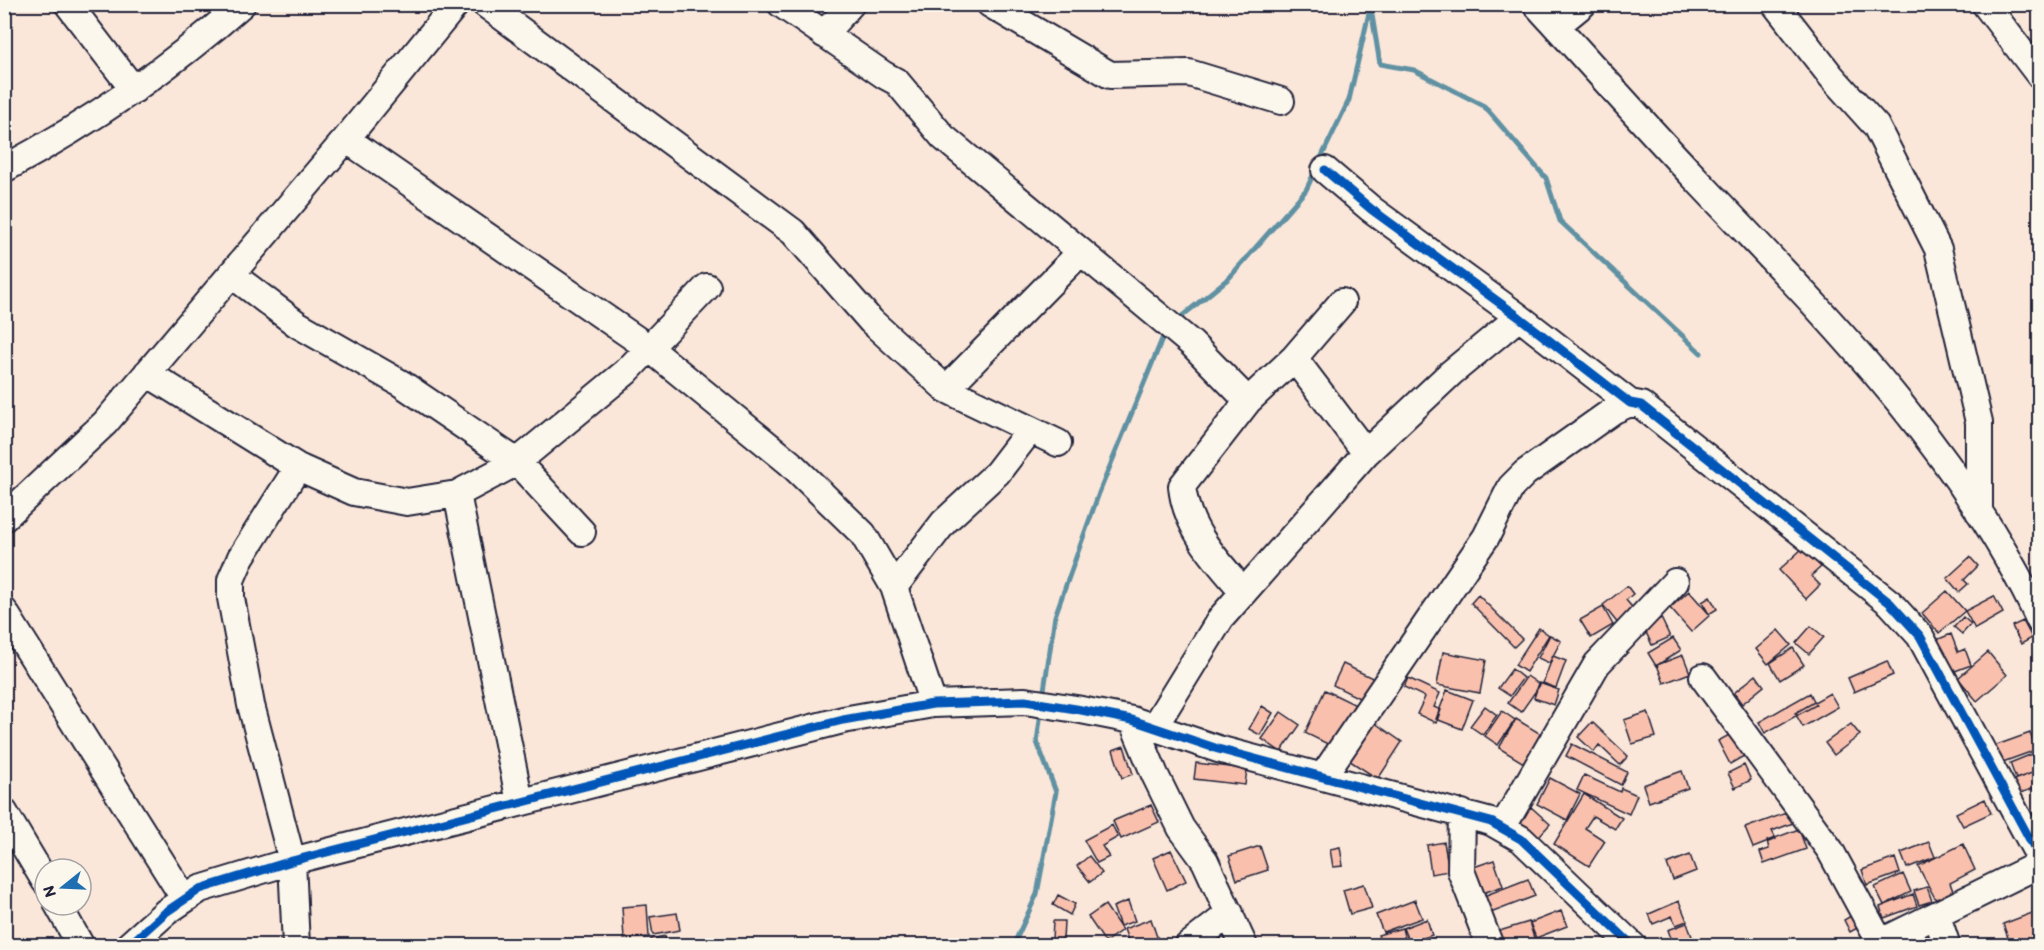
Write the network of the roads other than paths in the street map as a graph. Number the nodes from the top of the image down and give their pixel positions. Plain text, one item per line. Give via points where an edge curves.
1 (68, 4) edge
2 (242, 4) edge
3 (456, 4) edge
4 (485, 4) edge
5 (781, 4) edge
6 (851, 4) edge
7 (990, 4) edge
8 (1536, 4) edge
9 (1584, 4) edge
10 (1775, 4) edge
11 (1985, 4) edge
12 (1557, 26) junction
13 (824, 34) junction
14 (2040, 76) edge
15 (134, 90) junction
16 (1281, 101) dead end
17 (346, 139) junction
18 (4, 170) edge
19 (1325, 170) dead end
20 (1071, 262) dead end
21 (231, 274) junction
22 (707, 286) dead end
23 (1342, 302) dead end
24 (1519, 317) junction
25 (649, 348) junction
26 (1294, 358) junction
27 (147, 373) junction
28 (946, 389) junction
29 (1248, 400) junction
30 (1630, 403) junction
31 (1030, 430) junction
32 (1058, 443) dead end
33 (1366, 453) junction
34 (517, 462) junction
35 (298, 467) junction
36 (457, 494) junction
37 (9, 505) edge
38 (1979, 512) junction
39 (582, 532) dead end
40 (1675, 582) dead end
41 (894, 587) junction
42 (1244, 592) junction
43 (4, 611) edge
44 (2040, 621) edge
45 (1703, 677) dead end
46 (933, 704) junction
47 (1143, 724) junction
48 (1323, 776) junction
49 (520, 802) junction
50 (4, 812) edge
51 (1462, 813) junction
52 (1503, 828) junction
53 (2040, 858) edge
54 (33, 861) edge
55 (292, 861) junction
56 (2040, 864) edge
57 (184, 898) junction
58 (1230, 913) junction
59 (1937, 916) junction
60 (65, 917) edge
61 (1877, 944) edge
62 (81, 945) edge
63 (128, 945) edge
64 (296, 945) edge
65 (1188, 945) edge
66 (1244, 945) edge
67 (1490, 945) edge
68 (1633, 945) edge
69 (1947, 945) edge

1 - 15 street
2 - 15 street
3 - 17 street
4 - 28 street via 794,232 872,321
5 - 13 street
6 - 13 street
7 - 16 street via 1110,75 1189,73
8 - 12 street
9 - 12 street
10 - 38 street via 1876,126 1938,249 1979,422
11 - 14 street
12 - 38 street via 1807,294 1950,465
13 - 29 street via 897,82 942,137 1152,309
15 - 18 street via 72,132
17 - 21 street
17 - 25 street
19 - 24 street via 1371,209
20 - 28 street
21 - 27 street
21 - 34 street via 297,324 402,384
22 - 25 street
23 - 26 street
24 - 30 street
24 - 33 street
25 - 34 street via 626,372
25 - 41 street via 790,463 863,534
26 - 29 street
26 - 33 street
27 - 35 street
27 - 37 street via 105,423
28 - 31 street
29 - 42 street via 1182,486 1184,507 1207,550
30 - 48 street via 1533,466 1511,487 1486,537
30 - 53 street via 1641,405 1890,603 1920,636
31 - 32 street
31 - 41 street via 998,473 944,522
33 - 42 street
34 - 36 street
34 - 39 street
35 - 36 street via 354,492 407,502
35 - 55 street via 241,557 231,580 251,705
36 - 49 street
38 - 44 street
40 - 52 street via 1597,664
41 - 46 street
42 - 47 street
43 - 57 street
45 - 61 street via 1830,850
46 - 47 street via 1025,701
46 - 49 street via 843,720
47 - 48 street via 1218,749
47 - 58 street via 1155,775
48 - 51 street
49 - 55 street
50 - 54 street
51 - 52 street
51 - 67 street via 1461,871
52 - 68 street via 1530,847
55 - 57 street via 200,889
55 - 64 street
56 - 59 street
57 - 63 street
58 - 65 street
58 - 66 street
59 - 61 street
59 - 69 street
60 - 62 street

